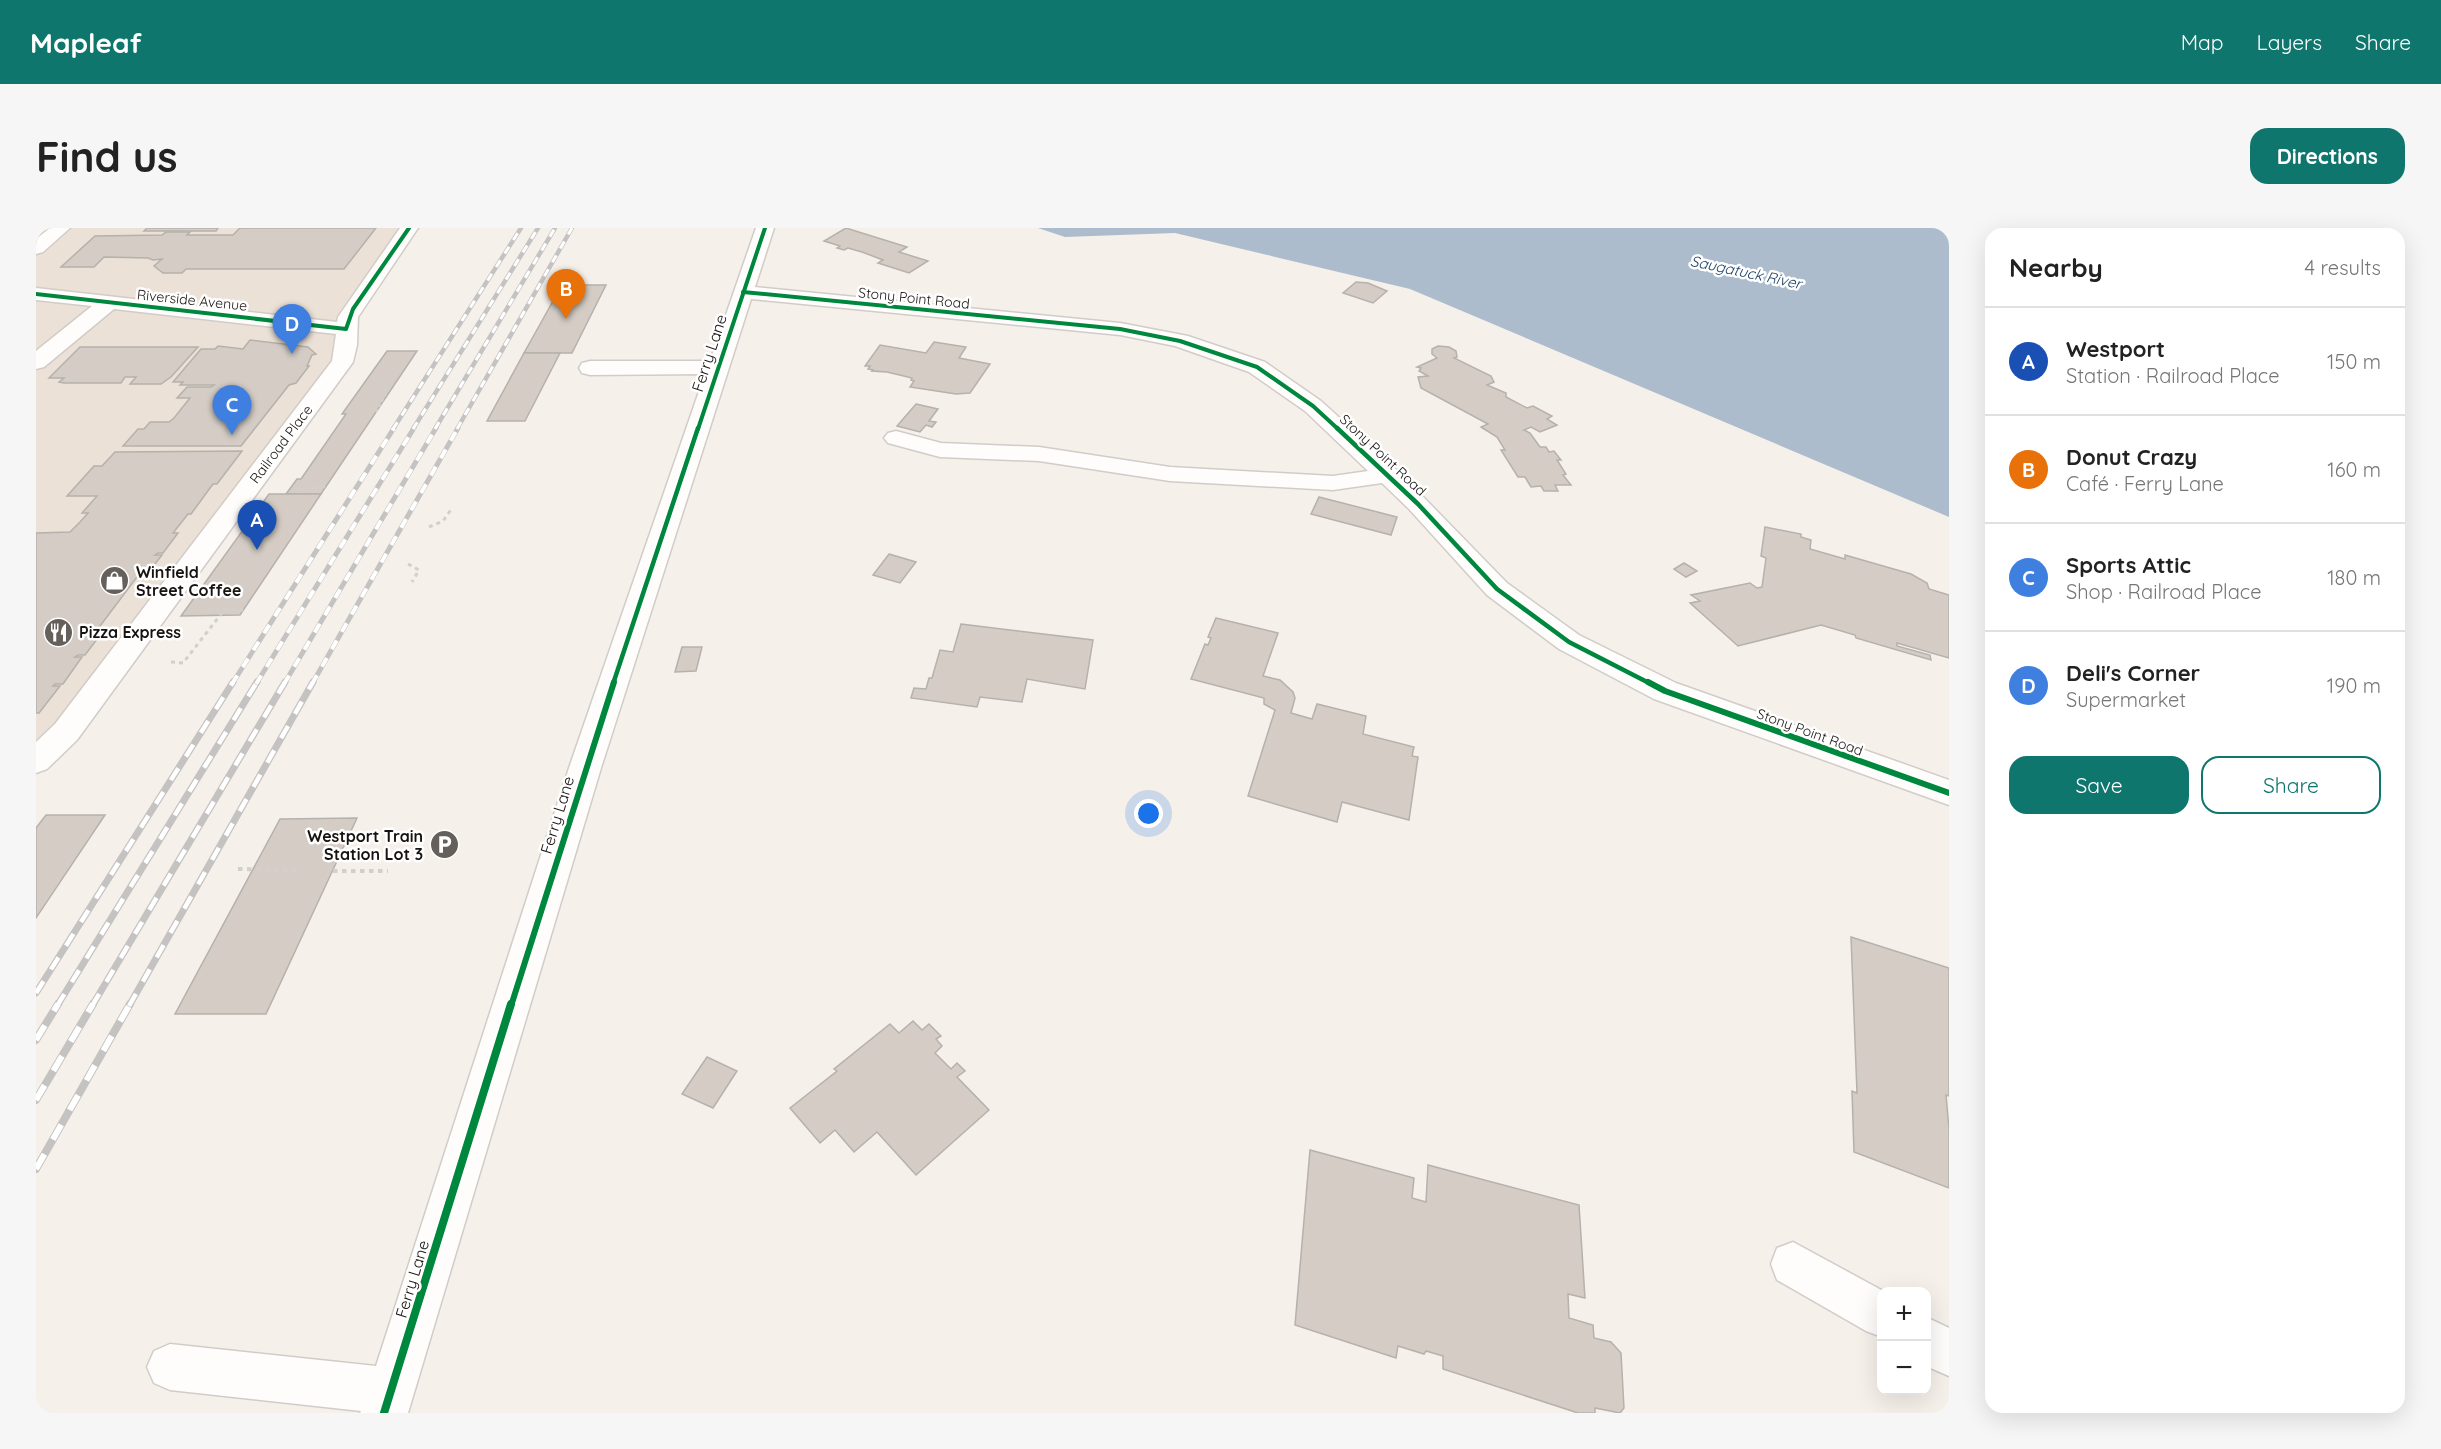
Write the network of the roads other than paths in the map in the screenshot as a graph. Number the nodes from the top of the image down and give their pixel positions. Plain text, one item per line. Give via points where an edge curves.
1 (61, 228) edge
2 (409, 228) edge
3 (765, 228) edge
4 (36, 248) edge
5 (743, 292) junction
6 (36, 294) edge
7 (109, 303) junction
8 (346, 329) junction
9 (36, 362) edge
10 (718, 367) junction
11 (590, 368) dead end
12 (896, 438) dead end
13 (1388, 475) junction
14 (36, 761) edge
15 (1949, 793) edge
16 (1793, 1264) dead end
17 (1877, 1313) edge
18 (1928, 1341) edge
19 (1949, 1353) edge
20 (170, 1367) dead end
21 (388, 1402) edge

1 - 4 street
2 - 8 street, Railroad Place via 353,309
3 - 5 street, Ferry Lane
5 - 10 street, Ferry Lane
5 - 13 street, Stony Point Road via 1120,328 1180,341 1257,367 1313,406
6 - 7 street, Riverside Avenue
7 - 8 street, Riverside Avenue
7 - 9 street
8 - 14 street, Railroad Place via 348,351 342,362 66,732
10 - 11 street
10 - 21 street, Ferry Lane via 582,780
12 - 13 street via 940,450 1039,454 1170,474 1333,483
13 - 15 street, Stony Point Road via 1497,590 1569,642 1665,692
16 - 17 street
18 - 19 street
20 - 21 street

